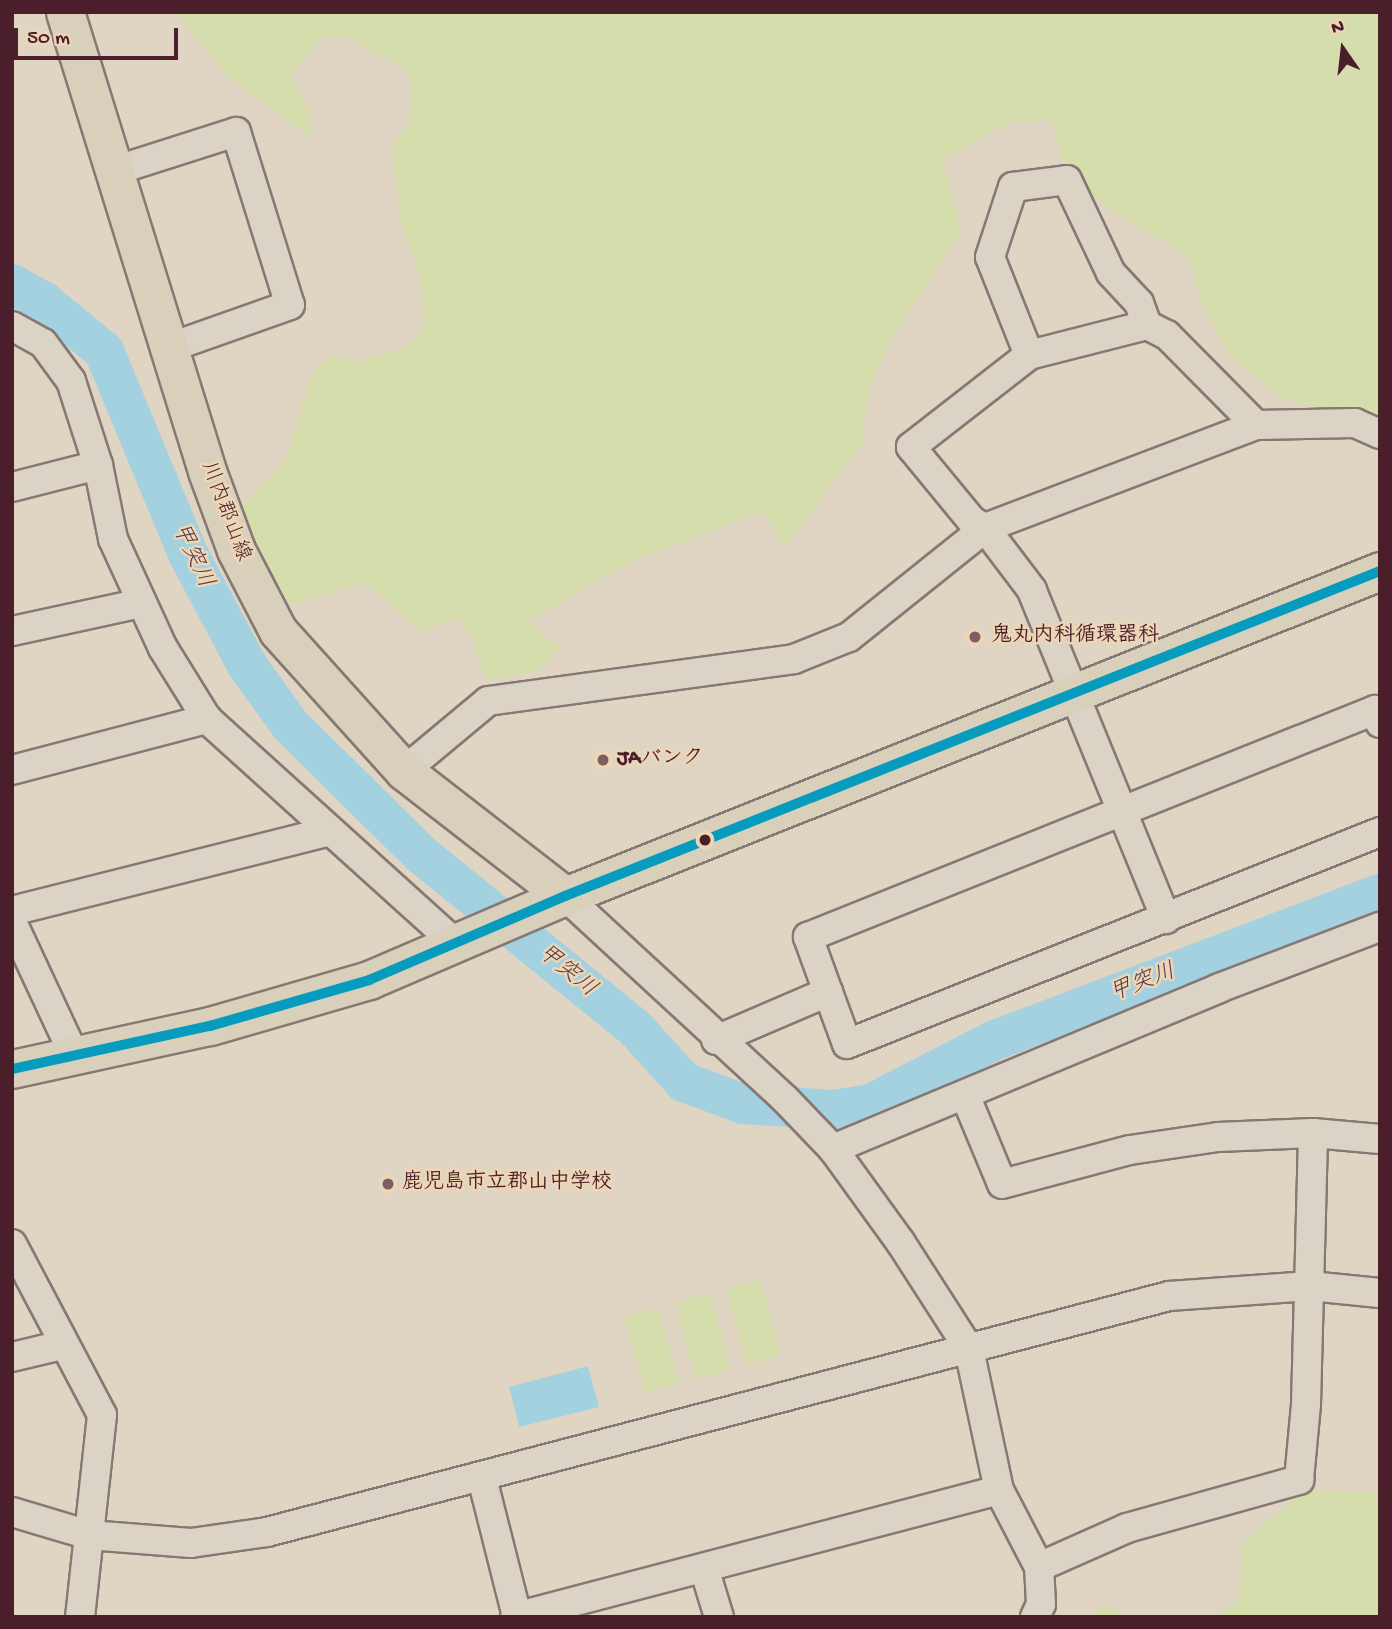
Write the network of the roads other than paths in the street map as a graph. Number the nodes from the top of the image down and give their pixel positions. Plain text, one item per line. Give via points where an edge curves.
1 (65, 12) edge
2 (117, 170) junction
3 (1147, 325) junction
4 (12, 326) edge
5 (166, 349) junction
6 (1029, 355) junction
7 (1256, 425) junction
8 (1380, 434) edge
9 (98, 465) junction
10 (12, 487) edge
11 (985, 528) junction
12 (1380, 571) edge
13 (141, 603) junction
14 (12, 631) edge
15 (1074, 693) junction
16 (207, 719) junction
17 (1380, 723) edge
18 (12, 769) edge
19 (404, 771) junction
20 (1124, 813) junction
21 (330, 831) junction
22 (1380, 832) edge
23 (565, 896) junction
24 (12, 911) edge
25 (1166, 919) junction
26 (12, 922) edge
27 (1380, 927) edge
28 (461, 943) junction
29 (828, 992) junction
30 (716, 1040) junction
31 (74, 1055) junction
32 (12, 1069) edge
33 (965, 1095) junction
34 (1313, 1133) junction
35 (1380, 1139) edge
36 (832, 1149) junction
37 (12, 1244) edge
38 (1310, 1286) junction
39 (1380, 1293) edge
40 (62, 1345) junction
41 (970, 1349) junction
42 (12, 1357) edge
43 (482, 1478) junction
44 (999, 1490) junction
45 (12, 1513) edge
46 (89, 1535) junction
47 (1040, 1567) junction
48 (704, 1568) junction
49 (516, 1616) edge
50 (80, 1617) edge
51 (719, 1617) edge
52 (1035, 1617) edge

1 - 2 main road, 川内郡山線
2 - 5 main road, 川内郡山線
2 - 5 street via 236,132 290,305
3 - 6 street
3 - 6 street via 1139,303 1111,273 1067,180 1013,187 990,257
3 - 7 street via 1167,334
4 - 9 street via 43,343 71,381
5 - 19 main road, 川内郡山線 via 236,550 278,631
6 - 11 street via 911,447 972,521
7 - 8 street via 1355,423
7 - 11 street
9 - 10 street
9 - 13 street via 113,539
11 - 15 street via 1032,590
11 - 19 street via 849,637 794,659 488,701
12 - 15 main road
13 - 14 street
13 - 16 street
15 - 20 street
15 - 23 main road
16 - 18 street
16 - 21 street
17 - 20 street via 1375,710
19 - 23 main road, 川内郡山線
20 - 25 street
20 - 29 street via 808,937
21 - 24 street
21 - 28 street
22 - 25 street
23 - 28 main road
23 - 30 street
25 - 29 street via 847,1044
26 - 31 street
27 - 33 street via 1219,988
28 - 31 main road via 304,1000
29 - 30 street
30 - 36 street via 785,1099
31 - 32 main road
33 - 34 street via 1002,1184 1129,1150 1218,1136
33 - 36 street
34 - 35 street
34 - 38 street
36 - 41 street
37 - 40 street
38 - 39 street
38 - 41 street via 1169,1296
38 - 47 street via 1299,1480 1128,1528
40 - 42 street
40 - 46 street via 102,1415
41 - 43 street
41 - 44 street
43 - 46 street via 267,1532 191,1543
43 - 49 street
44 - 47 street
44 - 48 street
45 - 46 street
46 - 50 street
47 - 52 street via 1041,1604
48 - 49 street
48 - 51 street

